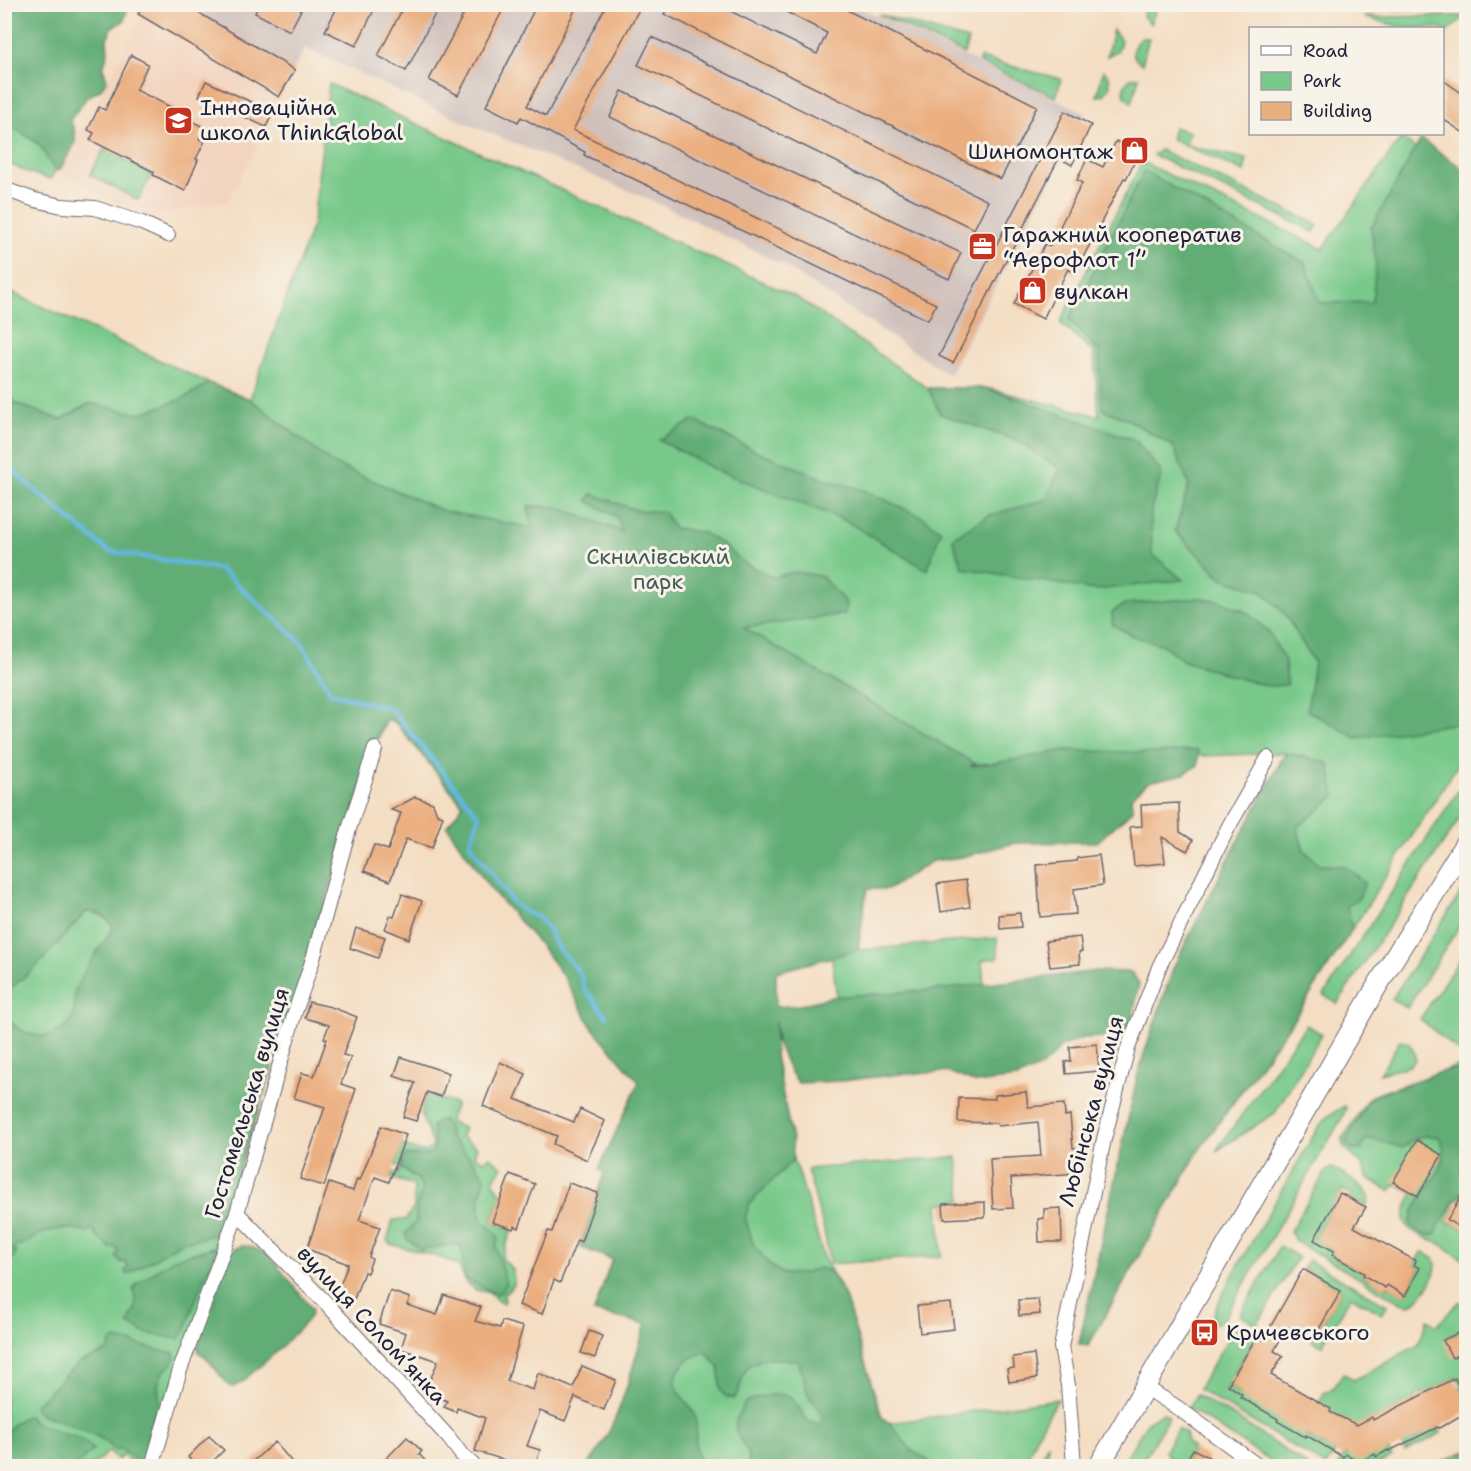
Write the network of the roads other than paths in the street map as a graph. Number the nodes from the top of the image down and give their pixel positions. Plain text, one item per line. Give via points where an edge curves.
1 (4, 189) edge
2 (168, 235) dead end
3 (375, 749) dead end
4 (1268, 758) dead end
5 (1467, 842) edge
6 (237, 1213) junction
7 (1145, 1387) junction
8 (152, 1467) edge
9 (474, 1467) edge
10 (1074, 1467) edge
11 (1099, 1467) edge
12 (1258, 1467) edge

1 - 2 street via 62,206 95,208
3 - 6 street, Гостомельська вулиця
4 - 10 street, Любінська вулиця via 1160,964 1128,1048 1104,1139 1061,1347
5 - 7 main road via 1377,986
6 - 8 street, Гостомельська вулиця via 180,1370
6 - 9 street, вулиця Соломʼянка via 327,1304
7 - 11 main road
7 - 12 street

